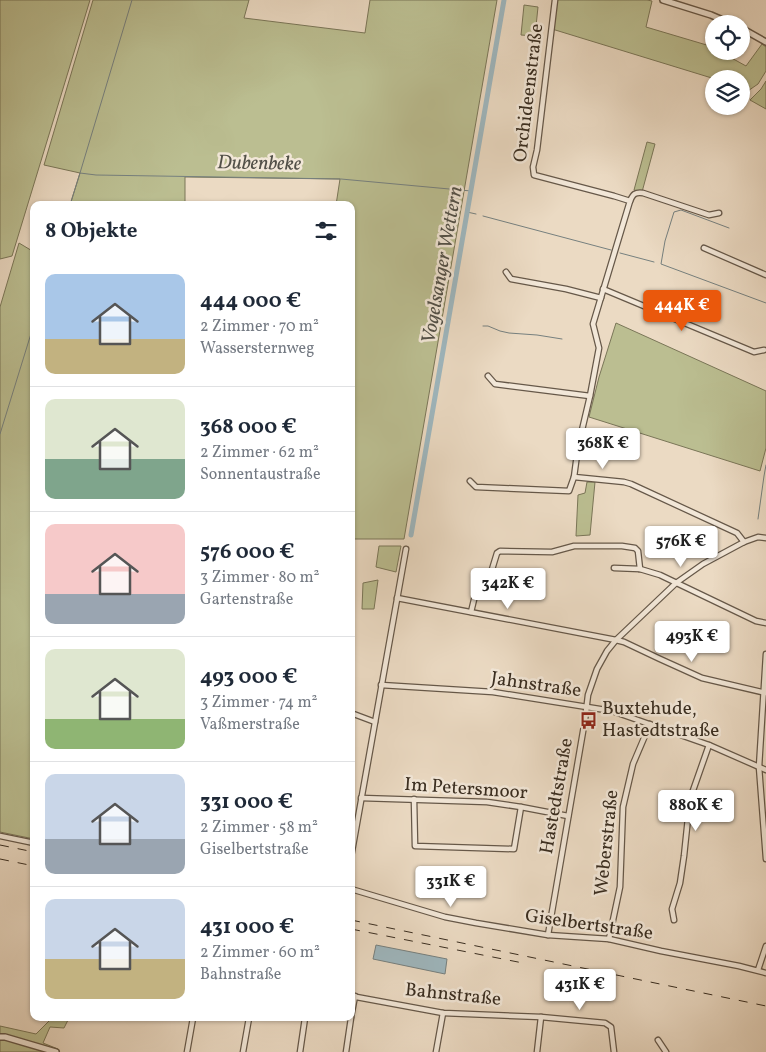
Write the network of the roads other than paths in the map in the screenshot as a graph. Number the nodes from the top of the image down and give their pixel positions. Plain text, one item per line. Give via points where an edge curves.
1 (555, 0) edge
2 (663, 0) edge
3 (711, 15) edge
4 (750, 33) edge
5 (766, 42) edge
6 (630, 201) junction
7 (719, 213) dead end
8 (704, 248) dead end
9 (506, 272) dead end
10 (766, 275) edge
11 (603, 289) junction
12 (601, 298) junction
13 (764, 350) dead end
14 (488, 376) dead end
15 (590, 396) junction
16 (574, 477) junction
17 (470, 481) dead end
18 (766, 538) edge
19 (744, 542) junction
20 (406, 549) dead end
21 (614, 568) dead end
22 (640, 568) junction
23 (676, 583) junction
24 (397, 598) junction
25 (471, 612) junction
26 (766, 623) edge
27 (616, 640) junction
28 (766, 654) edge
29 (381, 686) junction
30 (764, 692) edge
31 (587, 707) junction
32 (355, 715) edge
33 (375, 722) junction
34 (650, 724) junction
35 (709, 744) junction
36 (759, 767) junction
37 (766, 770) edge
38 (361, 798) junction
39 (414, 800) junction
40 (521, 807) junction
41 (568, 816) junction
42 (355, 833) edge
43 (0, 836) edge
44 (30, 842) edge
45 (766, 859) edge
46 (355, 890) edge
47 (674, 920) dead end
48 (548, 935) junction
49 (608, 939) junction
50 (766, 946) edge
51 (758, 970) junction
52 (766, 972) edge
53 (355, 996) edge
54 (443, 1012) junction
55 (541, 1017) junction
56 (193, 1021) edge
57 (248, 1021) edge
58 (305, 1021) edge
59 (350, 1021) edge
60 (0, 1037) edge
61 (658, 1040) dead end
62 (56, 1052) edge
63 (188, 1052) edge
64 (243, 1052) edge
65 (300, 1052) edge
66 (346, 1052) edge
67 (436, 1052) edge
68 (537, 1052) edge
69 (614, 1052) edge
70 (666, 1052) edge

1 - 6 street, Orchideenstraße via 534,175
2 - 3 street
4 - 5 street
6 - 7 street via 636,192 643,192 710,215
6 - 11 street
8 - 10 street
9 - 12 street via 511,279
11 - 12 street
11 - 13 street via 754,352
12 - 15 street via 593,324 599,348
14 - 15 street via 495,384
15 - 16 street
16 - 17 street via 569,491 476,486
16 - 19 street via 631,484 737,532
18 - 19 street, Hastedtstraße
19 - 23 street, Hastedtstraße via 702,564
20 - 24 street
21 - 22 street
22 - 23 street
22 - 25 street via 638,551 622,546 578,546 552,552 500,551 490,576 480,579
23 - 26 street
23 - 27 street, Hastedtstraße
24 - 25 street
24 - 29 street
25 - 27 street
27 - 30 street via 702,678
27 - 31 street, Hastedtstraße via 597,669
28 - 30 street
29 - 31 street, Jahnstraße via 493,692
29 - 33 street
30 - 36 street
31 - 34 street, Jahnstraße via 612,711
31 - 41 street, Hastedtstraße
32 - 33 street
33 - 38 street
34 - 35 street, Jahnstraße
34 - 49 street, Weberstraße via 631,769 623,808 620,887
35 - 36 street, Jahnstraße
35 - 47 street via 690,798 681,875 672,909
36 - 37 street, Jahnstraße
36 - 45 street
38 - 39 street, Im Petersmoor
38 - 42 street
39 - 40 street, Im Petersmoor via 487,802
39 - 40 street via 415,846 514,849
40 - 41 street, Im Petersmoor
41 - 48 street, Hastedtstraße
43 - 44 street
46 - 48 street, Giselbertstraße via 445,916
48 - 49 street, Giselbertstraße
49 - 51 street, Giselbertstraße
50 - 51 street
51 - 52 street, Giselbertstraße
53 - 54 street, Bahnstraße
54 - 55 street, Bahnstraße
54 - 67 street
55 - 68 street
55 - 69 street, Bahnstraße via 605,1023 611,1027
56 - 63 street
57 - 64 street
58 - 65 street
59 - 66 street
60 - 62 street
61 - 70 street

